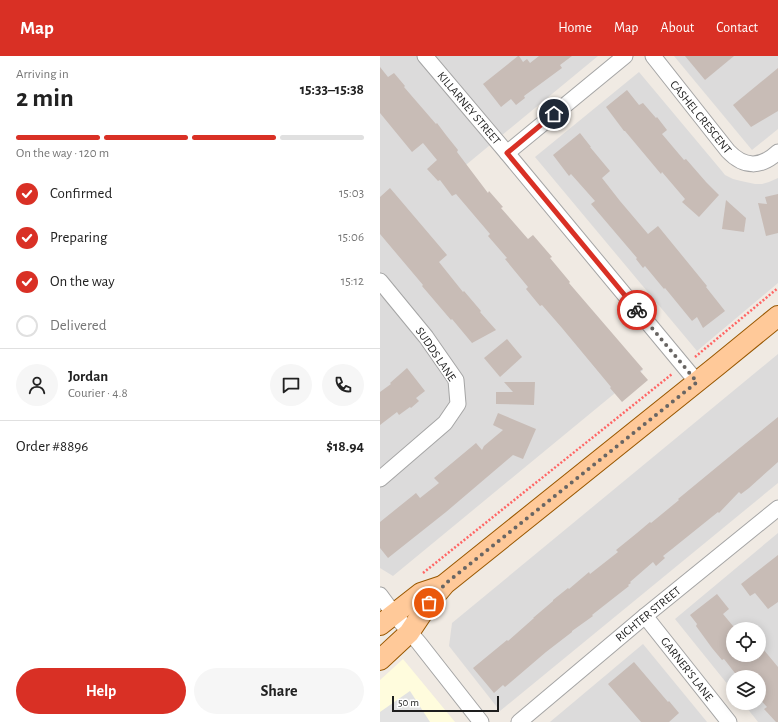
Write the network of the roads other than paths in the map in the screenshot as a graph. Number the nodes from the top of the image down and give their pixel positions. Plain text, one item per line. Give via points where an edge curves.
1 (425, 56) edge
2 (624, 56) edge
3 (652, 56) edge
4 (778, 152) edge
5 (507, 153) junction
6 (380, 281) edge
7 (778, 316) edge
8 (697, 382) junction
9 (380, 479) edge
10 (778, 508) edge
11 (445, 584) junction
12 (380, 595) edge
13 (645, 616) junction
14 (387, 619) edge
15 (409, 633) junction
16 (380, 660) edge
17 (481, 722) edge
18 (519, 722) edge
19 (729, 722) edge

1 - 5 street, KILLARNEY STREET
2 - 5 street
3 - 4 street, CASHEL CRESCENT via 734,157 741,162 758,164
5 - 8 street, KILLARNEY STREET
6 - 9 street, SUDDS LANE via 426,337 456,380 458,404 445,423
7 - 8 main road
8 - 11 main road
10 - 13 street, RICHTER STREET
11 - 14 main road via 421,593
11 - 15 main road
12 - 14 street
13 - 18 street, RICHTER STREET
13 - 19 street, GARNER'S LANE
14 - 15 street
15 - 16 main road
15 - 17 street

